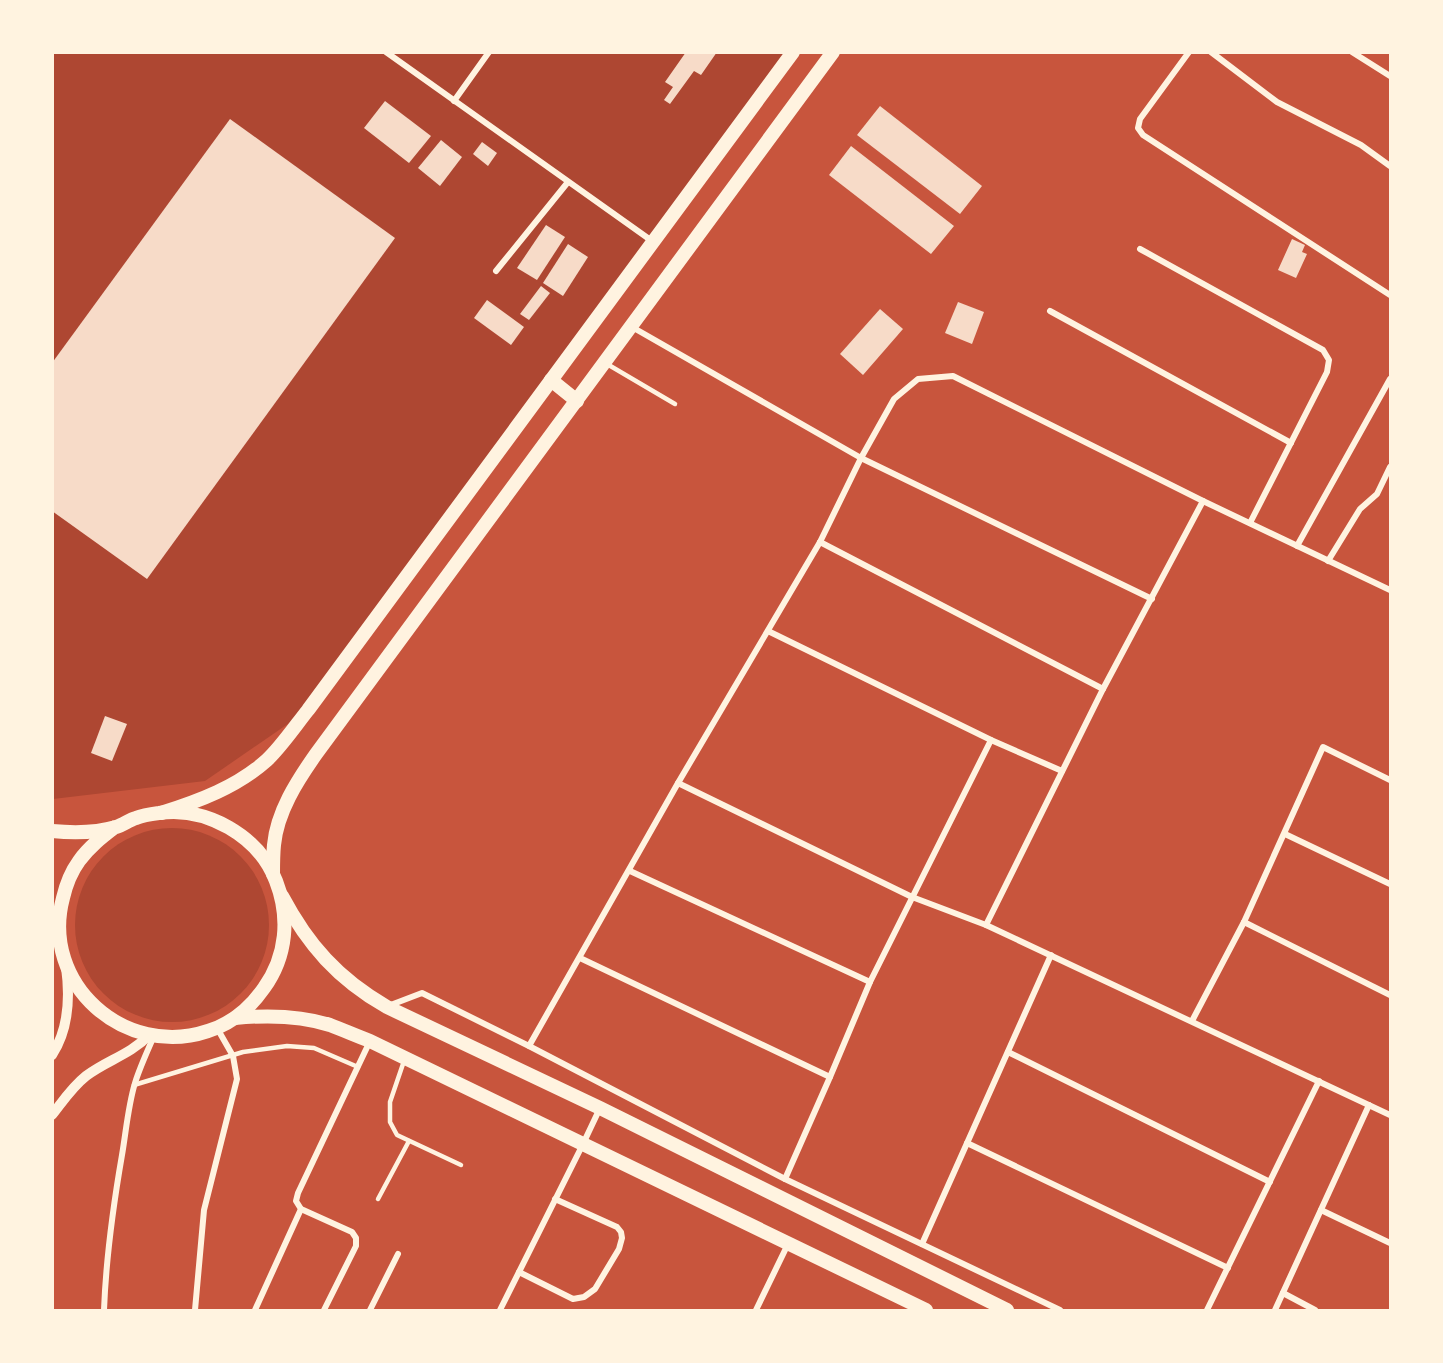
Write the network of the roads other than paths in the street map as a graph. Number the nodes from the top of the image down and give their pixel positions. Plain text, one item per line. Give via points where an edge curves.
1 (386, 52) edge
2 (489, 52) edge
3 (793, 52) edge
4 (833, 52) edge
5 (1189, 52) edge
6 (1211, 52) edge
7 (1352, 52) edge
8 (1390, 76) edge
9 (454, 101) junction
10 (1390, 166) edge
11 (568, 182) junction
12 (653, 242) junction
13 (1140, 249) dead end
14 (496, 271) dead end
15 (1390, 295) edge
16 (1050, 311) dead end
17 (631, 326) junction
18 (605, 362) junction
19 (1390, 379) edge
20 (551, 380) junction
21 (577, 400) junction
22 (675, 404) dead end
23 (1291, 443) junction
24 (861, 458) junction
25 (1390, 467) edge
26 (1203, 501) junction
27 (1250, 523) junction
28 (820, 542) junction
29 (1298, 546) junction
30 (1328, 561) junction
31 (1390, 590) edge
32 (1152, 599) junction
33 (768, 631) junction
34 (1103, 689) junction
35 (991, 740) junction
36 (1062, 771) junction
37 (1390, 780) edge
38 (678, 783) junction
39 (160, 813) junction
40 (115, 827) junction
41 (52, 831) edge
42 (1285, 834) junction
43 (630, 871) junction
44 (273, 874) junction
45 (1390, 884) edge
46 (282, 896) junction
47 (912, 897) junction
48 (52, 919) edge
49 (1244, 922) junction
50 (986, 925) junction
51 (59, 934) junction
52 (1051, 955) junction
53 (580, 958) junction
54 (66, 964) junction
55 (870, 982) junction
56 (1390, 995) edge
57 (387, 1007) junction
58 (236, 1018) junction
59 (1192, 1021) junction
60 (217, 1028) junction
61 (151, 1036) junction
62 (370, 1041) junction
63 (529, 1046) junction
64 (1008, 1052) junction
65 (52, 1055) edge
66 (233, 1056) junction
67 (405, 1059) junction
68 (357, 1067) junction
69 (830, 1077) junction
70 (1319, 1081) junction
71 (134, 1085) junction
72 (1369, 1105) junction
73 (600, 1108) junction
74 (52, 1115) edge
75 (1390, 1115) edge
76 (409, 1141) junction
77 (967, 1143) junction
78 (583, 1144) junction
79 (461, 1165) dead end
80 (785, 1179) junction
81 (1270, 1182) junction
82 (378, 1199) dead end
83 (555, 1199) junction
84 (301, 1209) junction
85 (1321, 1210) junction
86 (1390, 1243) edge
87 (788, 1244) junction
88 (922, 1244) junction
89 (398, 1254) dead end
90 (1228, 1268) junction
91 (519, 1272) junction
92 (1283, 1293) junction
93 (989, 1306) edge
94 (104, 1311) edge
95 (195, 1311) edge
96 (255, 1311) edge
97 (324, 1311) edge
98 (370, 1311) edge
99 (500, 1311) edge
100 (756, 1311) edge
101 (926, 1311) edge
102 (1008, 1311) edge
103 (1060, 1311) edge
104 (1207, 1311) edge
105 (1275, 1311) edge
106 (1315, 1311) edge

1 - 9 street
2 - 9 street
3 - 12 main road
4 - 17 main road
5 - 15 street via 1140,119 1138,128 1143,135
6 - 10 street via 1277,102 1361,145
7 - 8 street
9 - 11 street
11 - 12 street
11 - 14 street
12 - 20 main road
13 - 23 street via 1323,350 1329,360 1327,372
16 - 23 street
17 - 18 main road
17 - 24 street
18 - 21 main road
18 - 22 lane
19 - 29 street
20 - 21 main road
20 - 39 main road via 268,759 228,787
21 - 44 main road via 303,773 281,815 274,844
23 - 27 street
24 - 26 street via 894,399 918,379 953,375
24 - 28 street
24 - 32 street
25 - 30 street via 1381,488 1360,509
26 - 27 street
26 - 32 street
27 - 29 street
28 - 33 street
28 - 34 street
29 - 30 street
30 - 31 street
32 - 34 street
33 - 35 street
33 - 38 street
34 - 36 street
35 - 36 street
35 - 47 street
36 - 50 street
37 - 42 street via 1323,747
38 - 43 street
38 - 47 street
39 - 40 main road via 137,817
39 - 44 main road via 188,813 214,820 252,845
40 - 41 main road
40 - 51 main road via 78,861 66,884
42 - 45 street
42 - 49 street
43 - 53 street
43 - 55 street
44 - 46 main road
46 - 57 main road via 301,930 325,960 354,986
46 - 58 main road via 282,951 262,992
47 - 50 street
47 - 55 street
48 - 51 main road
49 - 56 street
49 - 59 street
50 - 52 street
51 - 54 main road
52 - 59 street
52 - 64 street
53 - 63 street
53 - 69 street
54 - 61 main road via 90,1003 127,1028
54 - 65 street via 67,1012
55 - 69 street
57 - 63 street via 422,993
57 - 73 main road
58 - 60 main road
58 - 62 main road via 299,1018
59 - 70 street
60 - 61 main road via 196,1035
60 - 66 street
61 - 71 street
61 - 74 street via 86,1076
62 - 67 main road
62 - 68 street
63 - 80 street
64 - 77 street
64 - 81 street
66 - 68 lane via 287,1046 314,1048
66 - 71 lane
66 - 95 street via 237,1079 204,1210
67 - 76 lane via 390,1102 390,1122 397,1135
67 - 78 main road
68 - 84 street via 298,1193 296,1201
69 - 80 street
70 - 72 street
70 - 81 street
71 - 94 street via 113,1212
72 - 75 street
72 - 85 street
73 - 78 street
73 - 93 main road
76 - 79 lane
76 - 82 lane
77 - 88 street
77 - 90 street
78 - 83 street
78 - 87 main road
80 - 88 street
81 - 90 street
83 - 91 street
83 - 91 street via 617,1227 622,1238 619,1249 595,1289 584,1297 573,1299
84 - 96 street
84 - 97 street via 352,1232 356,1238 356,1246
85 - 86 street
85 - 92 street
87 - 100 street
87 - 101 main road
88 - 103 street
89 - 98 street
90 - 104 street
91 - 99 street
92 - 105 street
92 - 106 street
93 - 102 main road

